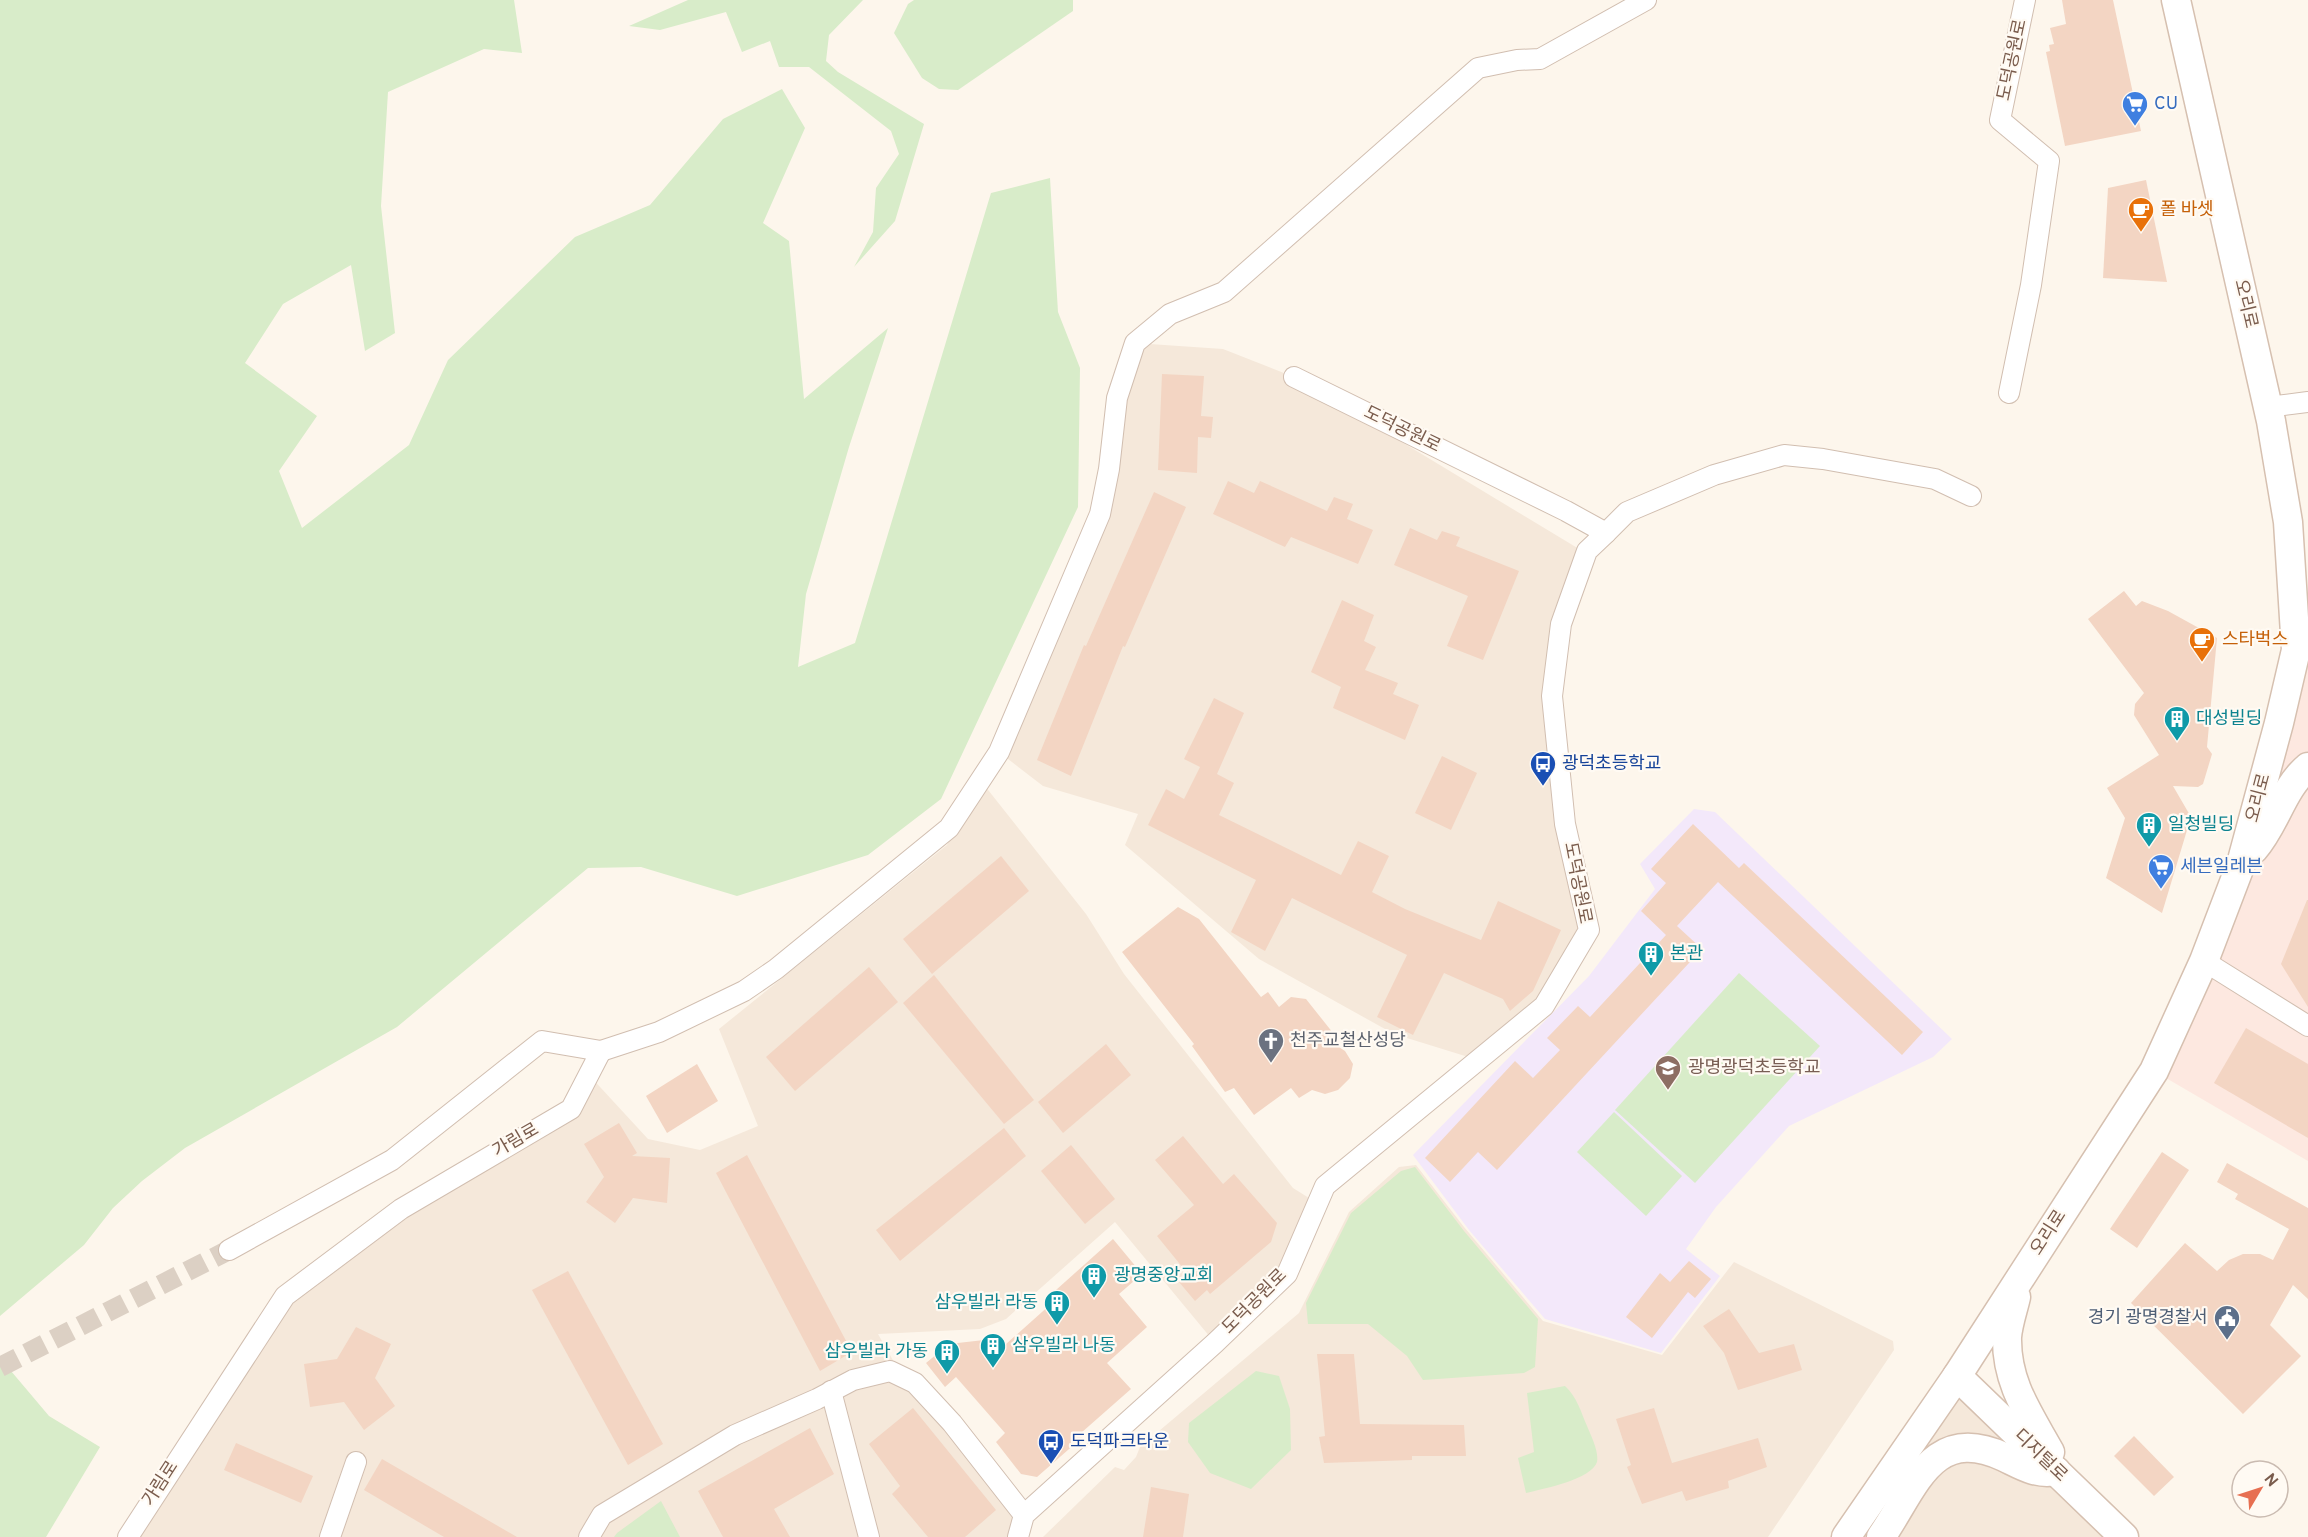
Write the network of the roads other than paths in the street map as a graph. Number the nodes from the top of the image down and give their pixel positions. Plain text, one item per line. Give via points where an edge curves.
1 (1646, 0) edge
2 (2025, 0) edge
3 (2176, 0) edge
4 (1294, 377) dead end
5 (2009, 393) dead end
6 (2308, 402) edge
7 (2268, 407) junction
8 (1971, 495) dead end
9 (1606, 533) junction
10 (2292, 581) junction
11 (2308, 605) edge
12 (2302, 653) edge
13 (2308, 767) edge
14 (2241, 864) junction
15 (2204, 961) junction
16 (2308, 1026) edge
17 (602, 1051) junction
18 (229, 1250) tunnel mouth
19 (2022, 1275) junction
20 (1957, 1376) junction
21 (831, 1391) junction
22 (356, 1461) dead end
23 (2061, 1476) junction
24 (1024, 1515) junction
25 (128, 1537) edge
26 (330, 1537) edge
27 (589, 1537) edge
28 (869, 1537) edge
29 (1018, 1537) edge
30 (1846, 1537) edge
31 (1881, 1537) edge
32 (2124, 1537) edge

1 - 17 street via 1540,59 1478,68 1224,292 1170,314 1136,343 1117,398 1100,514 999,752 950,828 744,991 659,1032
2 - 5 street, 도덕공원로 via 2000,120 2049,161 2031,285
3 - 7 main road, 오리로
4 - 9 street, 도덕공원로
6 - 7 street
7 - 10 main road, 오리로 via 2288,522
8 - 9 street via 1935,479 1785,455 1714,475 1627,512
9 - 24 street, 도덕공원로 via 1587,551 1561,624 1552,696 1565,824 1588,930 1544,1006 1325,1186 1287,1274
10 - 11 main road
10 - 12 main road, 오리로
12 - 14 main road, 오리로
13 - 14 main road via 2297,776 2270,827
14 - 15 main road, 오리로
15 - 16 street
15 - 19 main road, 오리로 via 2154,1071
17 - 18 street via 542,1041 392,1160
17 - 25 street, 가림로 via 571,1110 401,1209 285,1296
19 - 20 main road, 오리로
19 - 23 main road via 2007,1336 2011,1375
20 - 23 main road, 디지털로
20 - 30 main road, 오리로
21 - 24 street via 853,1380 890,1371 915,1383 952,1423
21 - 27 street via 735,1435 694,1459 602,1515
21 - 28 street
22 - 26 street
23 - 31 main road via 2030,1469 1982,1448 1952,1449 1928,1467
23 - 32 main road, 디지털로
24 - 29 street

